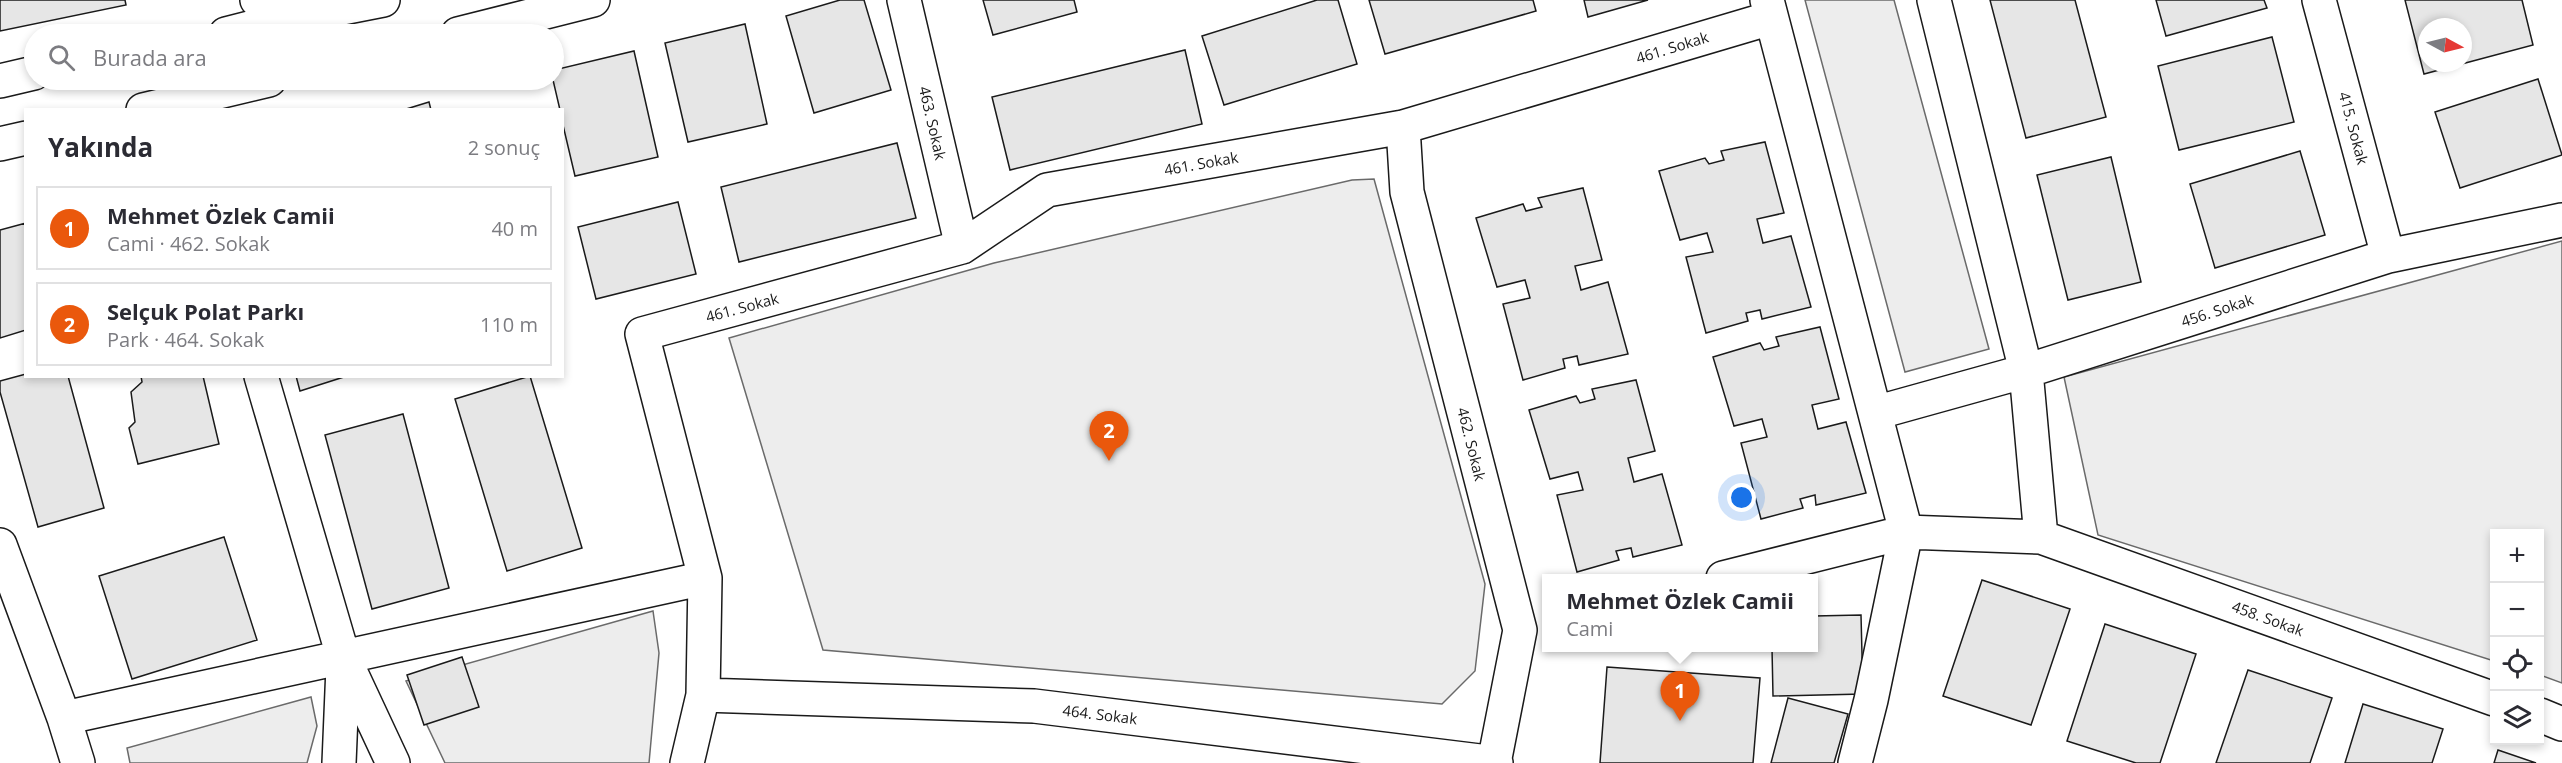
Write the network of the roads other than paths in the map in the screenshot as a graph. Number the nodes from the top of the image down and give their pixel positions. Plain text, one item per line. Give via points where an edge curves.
1 (383, 0) edge
2 (594, 0) edge
3 (904, 0) edge
4 (1934, 0) edge
5 (2319, 0) edge
6 (277, 7) edge
7 (1769, 9) edge
8 (245, 24) edge
9 (498, 24) edge
10 (24, 75) edge
11 (0, 81) edge
12 (215, 90) edge
13 (178, 97) edge
14 (148, 108) edge
15 (1403, 127) junction
16 (24, 138) edge
17 (0, 144) edge
18 (2562, 220) edge
19 (962, 247) junction
20 (2388, 256) junction
21 (2026, 371) junction
22 (262, 378) edge
23 (1875, 413) junction
24 (1906, 532) junction
25 (2041, 537) junction
26 (0, 545) edge
27 (1742, 574) edge
28 (705, 578) junction
29 (1533, 627) edge
30 (343, 656) junction
31 (703, 695) junction
32 (2490, 698) edge
33 (2544, 717) edge
34 (64, 718) junction
35 (2562, 724) edge
36 (1495, 762) edge
37 (78, 763) edge
38 (339, 763) edge
39 (393, 763) edge
40 (687, 763) edge
41 (1855, 763) edge

1 - 6 street
2 - 9 street
3 - 19 street, 463. Sokak
4 - 21 street
5 - 20 street, 415. Sokak
6 - 8 street
7 - 15 street, 461. Sokak
7 - 23 street
10 - 11 street
12 - 13 street
13 - 14 street
15 - 19 street, 461. Sokak via 1047,190
15 - 29 street, 462. Sokak via 1407,192
16 - 17 street
18 - 20 street, 456. Sokak
19 - 28 street, 461. Sokak via 642,334
20 - 21 street, 456. Sokak
21 - 23 street, 456. Sokak
21 - 25 street
22 - 30 street
23 - 24 street
24 - 25 street, 458. Sokak
24 - 27 street, 458. Sokak
24 - 41 street
25 - 32 street, 458. Sokak
26 - 34 street
28 - 30 street
28 - 31 street
29 - 36 street, 462. Sokak
30 - 34 street
30 - 38 street
30 - 39 street
31 - 36 street, 464. Sokak via 1034,706
31 - 40 street
33 - 35 street
34 - 37 street

